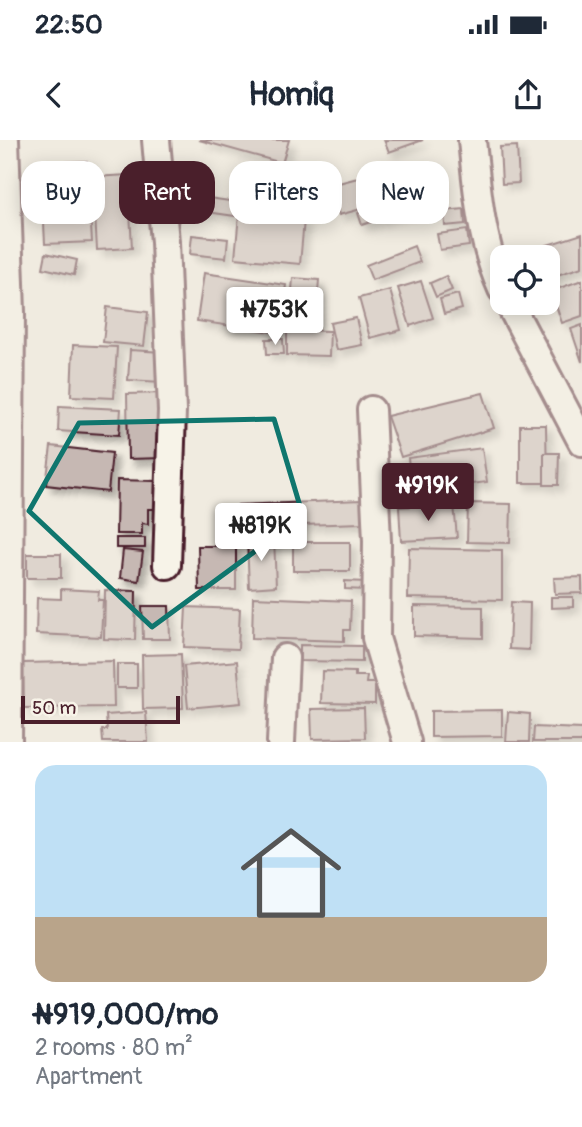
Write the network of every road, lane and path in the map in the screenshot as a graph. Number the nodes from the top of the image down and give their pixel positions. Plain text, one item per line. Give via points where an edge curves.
1 (5, 140) edge
2 (156, 140) edge
3 (472, 140) edge
4 (490, 253) edge
5 (515, 315) edge
6 (371, 410) dead end
7 (582, 442) edge
8 (167, 565) dead end
9 (285, 658) dead end
10 (8, 742) edge
11 (281, 742) edge
12 (407, 742) edge

1 - 10 street via 11,312
2 - 8 street via 172,411
3 - 4 street
5 - 7 street
6 - 12 street via 376,638
9 - 11 street

